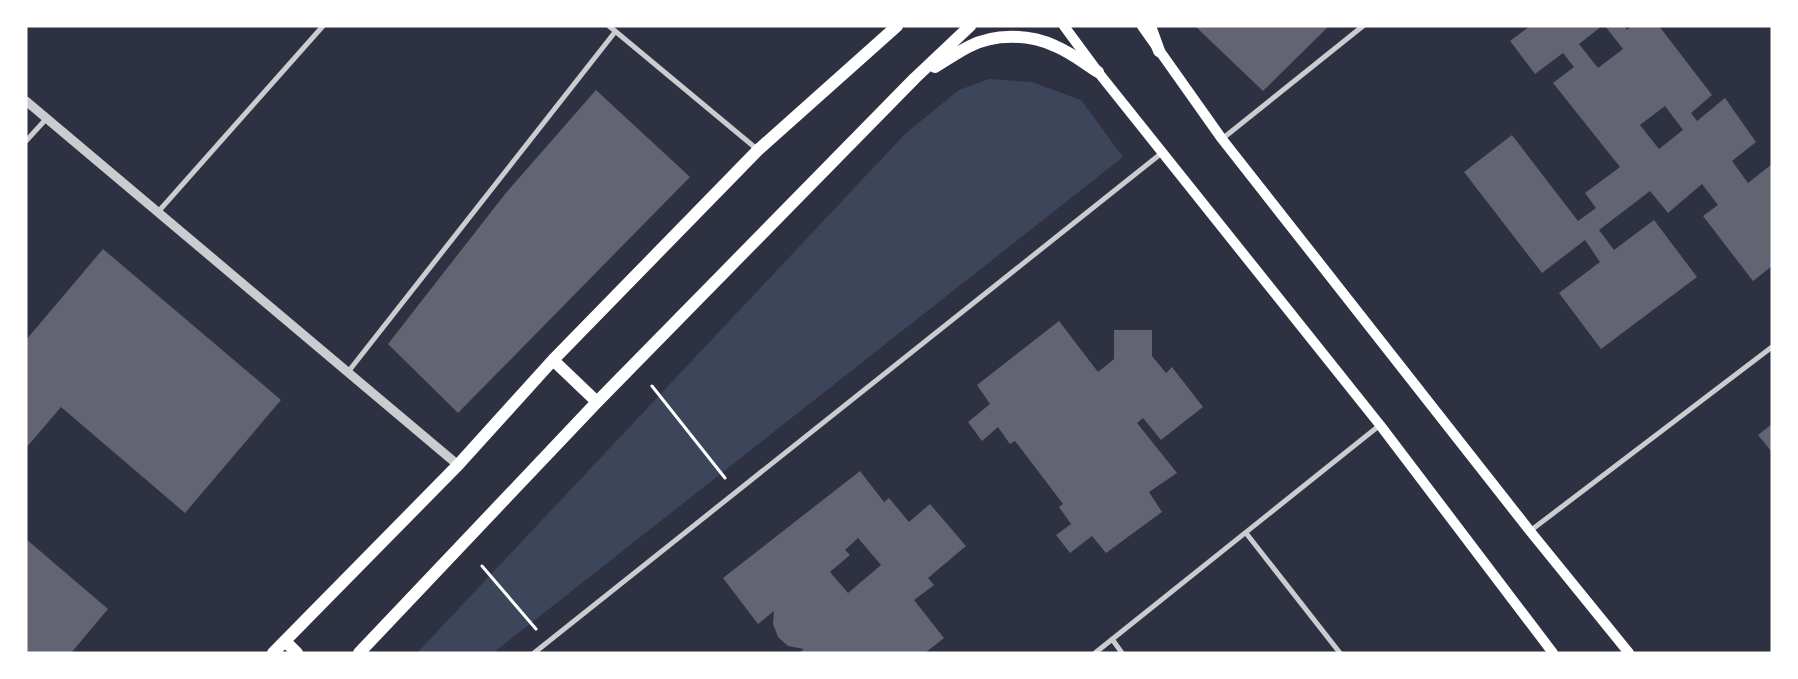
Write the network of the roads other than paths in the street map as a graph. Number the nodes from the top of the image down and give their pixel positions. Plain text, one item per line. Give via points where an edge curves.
1 (323, 26) edge
2 (609, 26) edge
3 (970, 26) edge
4 (1064, 26) edge
5 (1142, 26) edge
6 (1150, 26) edge
7 (1363, 26) edge
8 (895, 27) edge
9 (615, 32) junction
10 (1159, 51) junction
11 (1098, 72) junction
12 (915, 78) junction
13 (26, 101) edge
14 (47, 118) junction
15 (1222, 139) junction
16 (26, 141) edge
17 (758, 150) junction
18 (1163, 152) junction
19 (158, 212) junction
20 (1772, 347) edge
21 (553, 360) junction
22 (348, 372) junction
23 (597, 402) junction
24 (1380, 425) junction
25 (458, 465) junction
26 (1530, 530) junction
27 (1246, 533) junction
28 (1112, 639) junction
29 (286, 641) junction
30 (273, 653) edge
31 (297, 653) edge
32 (359, 653) edge
33 (534, 653) edge
34 (1095, 653) edge
35 (1122, 653) edge
36 (1340, 653) edge
37 (1553, 653) edge
38 (1629, 653) edge

1 - 19 street
2 - 9 street
3 - 12 main road
4 - 11 main road
5 - 10 main road
6 - 10 main road
7 - 15 street
8 - 17 main road
9 - 17 street
9 - 22 street
10 - 15 main road
11 - 12 main road via 1056,46 1013,37 990,38 969,46
11 - 18 main road
12 - 23 main road
13 - 14 street
14 - 16 street
14 - 19 street
15 - 26 main road
17 - 21 main road
18 - 24 main road
18 - 33 street
19 - 22 street
20 - 26 street
21 - 23 main road
21 - 25 main road
22 - 25 street
23 - 32 main road
24 - 27 street
24 - 37 main road
25 - 29 main road
26 - 38 main road
27 - 28 street
27 - 36 street
28 - 34 street
28 - 35 street
29 - 30 main road
29 - 31 main road

